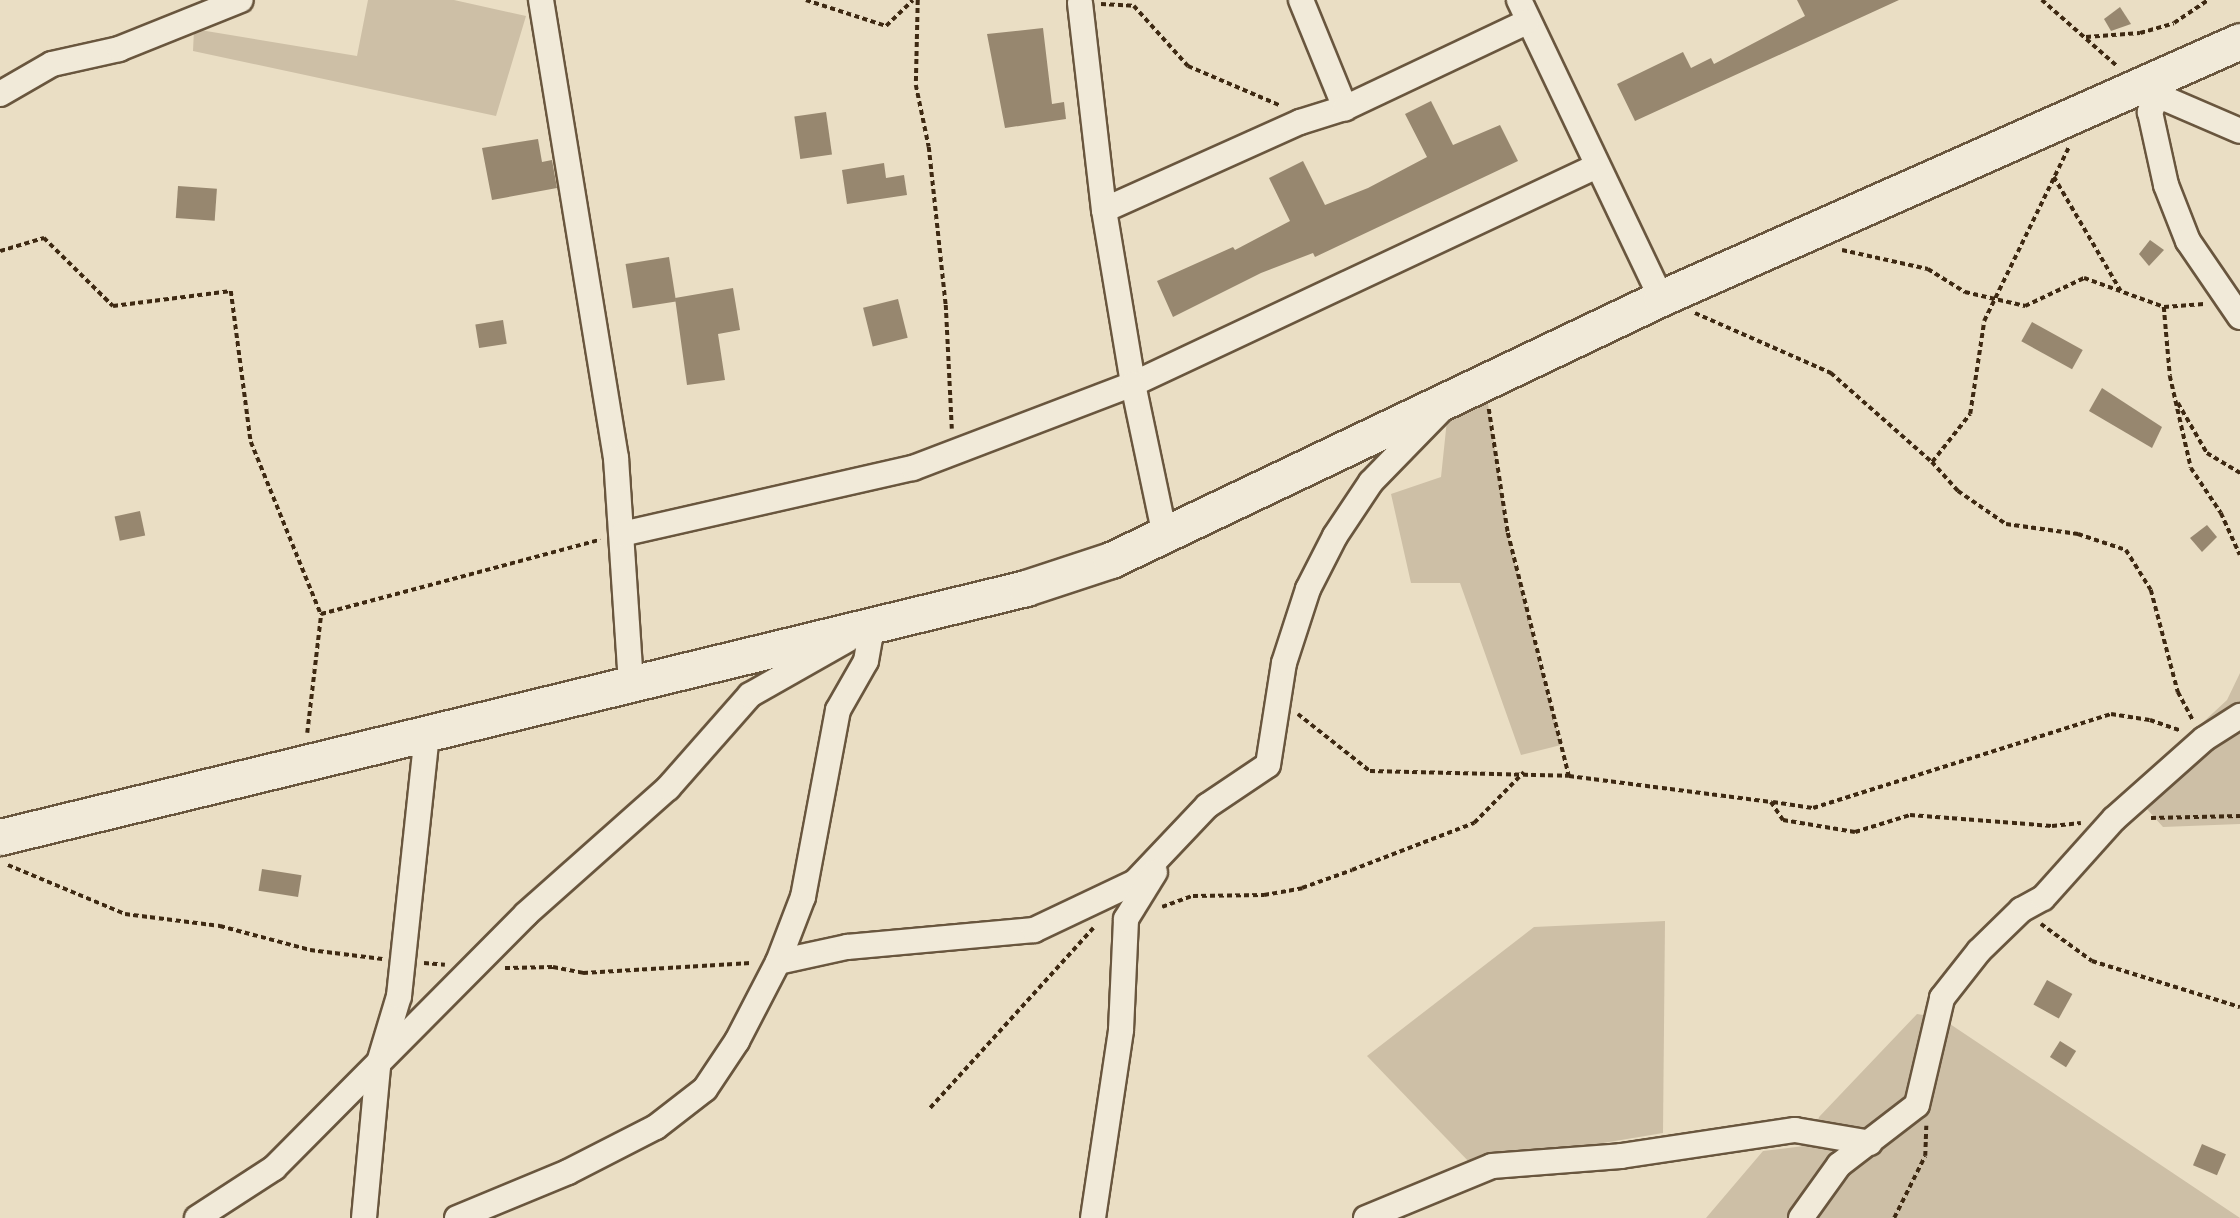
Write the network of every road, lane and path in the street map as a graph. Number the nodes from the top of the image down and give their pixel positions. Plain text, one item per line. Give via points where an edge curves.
1 (241, 0) edge
2 (541, 0) edge
3 (806, 0) edge
4 (915, 0) edge
5 (1301, 0) edge
6 (2042, 0) edge
7 (2208, 0) edge
8 (1080, 3) joint
9 (1523, 11) edge
10 (2084, 37) junction
11 (2240, 41) edge
12 (2150, 93) junction
13 (0, 94) edge
14 (1345, 108) junction
15 (2087, 112) junction
16 (1300, 122) junction
17 (2240, 131) edge
18 (1597, 166) junction
19 (2054, 177) junction
20 (1104, 209) junction
21 (1795, 239) junction
22 (0, 251) edge
23 (2122, 293) junction
24 (1661, 298) junction
25 (1993, 299) junction
26 (2237, 306) edge
27 (2164, 307) junction
28 (1133, 384) junction
29 (1485, 384) junction
30 (2175, 398) junction
31 (1449, 401) junction
32 (953, 452) junction
33 (1932, 462) junction
34 (2240, 473) edge
35 (622, 534) junction
36 (1165, 536) junction
37 (2240, 555) edge
38 (321, 614) junction
39 (872, 626) junction
40 (631, 682) junction
41 (1292, 709) dead end
42 (2240, 716) edge
43 (426, 735) junction
44 (2204, 739) junction
45 (304, 764) junction
46 (1524, 772) junction
47 (1569, 776) junction
48 (1771, 802) junction
49 (2240, 816) edge
50 (2114, 819) junction
51 (1178, 836) junction
52 (0, 837) edge
53 (2021, 910) junction
54 (1126, 919) junction
55 (1081, 928) dead end
56 (1093, 928) junction
57 (778, 962) junction
58 (2240, 1007) edge
59 (378, 1066) junction
60 (929, 1108) dead end
61 (1926, 1115) dead end
62 (1870, 1143) junction
63 (197, 1218) edge
64 (364, 1218) edge
65 (457, 1218) edge
66 (1093, 1218) edge
67 (1366, 1218) edge
68 (1801, 1218) edge
69 (1894, 1218) edge

1 - 13 street via 119,49 52,64
2 - 35 street via 615,458
3 - 4 path via 886,26
4 - 32 path via 916,85 929,147 946,305
5 - 14 street
6 - 10 path
7 - 10 path via 2174,23 2140,33
8 - 16 path via 1134,6 1188,66 1273,100
8 - 20 street
9 - 14 street
9 - 18 street
10 - 12 path
11 - 12 street
12 - 15 street
12 - 17 street
12 - 26 street via 2166,185 2188,241
14 - 16 street
15 - 19 path
15 - 21 street
16 - 20 street
18 - 24 street
18 - 28 street
19 - 23 path
19 - 25 path
20 - 28 street
21 - 24 street
21 - 25 path via 1928,269 1965,292
22 - 38 path via 44,238 113,306 231,291 251,442
23 - 25 path via 2084,278 2025,306
23 - 27 path
24 - 29 street
24 - 33 path via 1831,373
25 - 33 path via 1984,321 1970,414
26 - 27 path
27 - 30 path
28 - 32 street
28 - 36 street
29 - 31 street
29 - 47 path via 1508,534
30 - 34 path via 2207,453
30 - 37 path via 2191,468 2221,513
31 - 36 street
31 - 51 street via 1371,482 1335,536 1308,589 1284,663 1268,765 1208,806
32 - 35 street via 913,468
33 - 44 path via 1958,491 2006,524 2078,534 2126,550 2151,590 2178,692
35 - 38 path
35 - 40 street
36 - 39 street via 1026,588
38 - 45 path
39 - 40 street
39 - 57 street via 866,661 838,710 803,897
39 - 59 street via 750,695 668,788 526,914
40 - 43 street
41 - 46 path via 1370,771
42 - 44 street
43 - 45 street
43 - 59 street via 399,996
44 - 48 path via 2150,720 2111,715 1813,808
44 - 50 street
45 - 52 street
46 - 47 path
46 - 54 path via 1474,823 1352,870 1264,895 1194,896
47 - 48 path
48 - 50 path via 1783,820 1856,832 1910,815 2052,826
49 - 50 path
50 - 53 street via 2043,898
51 - 54 street
51 - 57 street via 1135,882 1034,930 847,947
53 - 58 path via 2092,961
53 - 62 street via 1979,951 1942,998 1917,1105
54 - 56 path
54 - 66 street via 1121,1030
55 - 56 path
56 - 60 path
57 - 65 street via 737,1041 705,1089 656,1127
59 - 63 street via 274,1168
59 - 64 street
61 - 69 path via 1925,1156
62 - 67 street via 1794,1130 1620,1156 1492,1166
62 - 68 street via 1839,1165

